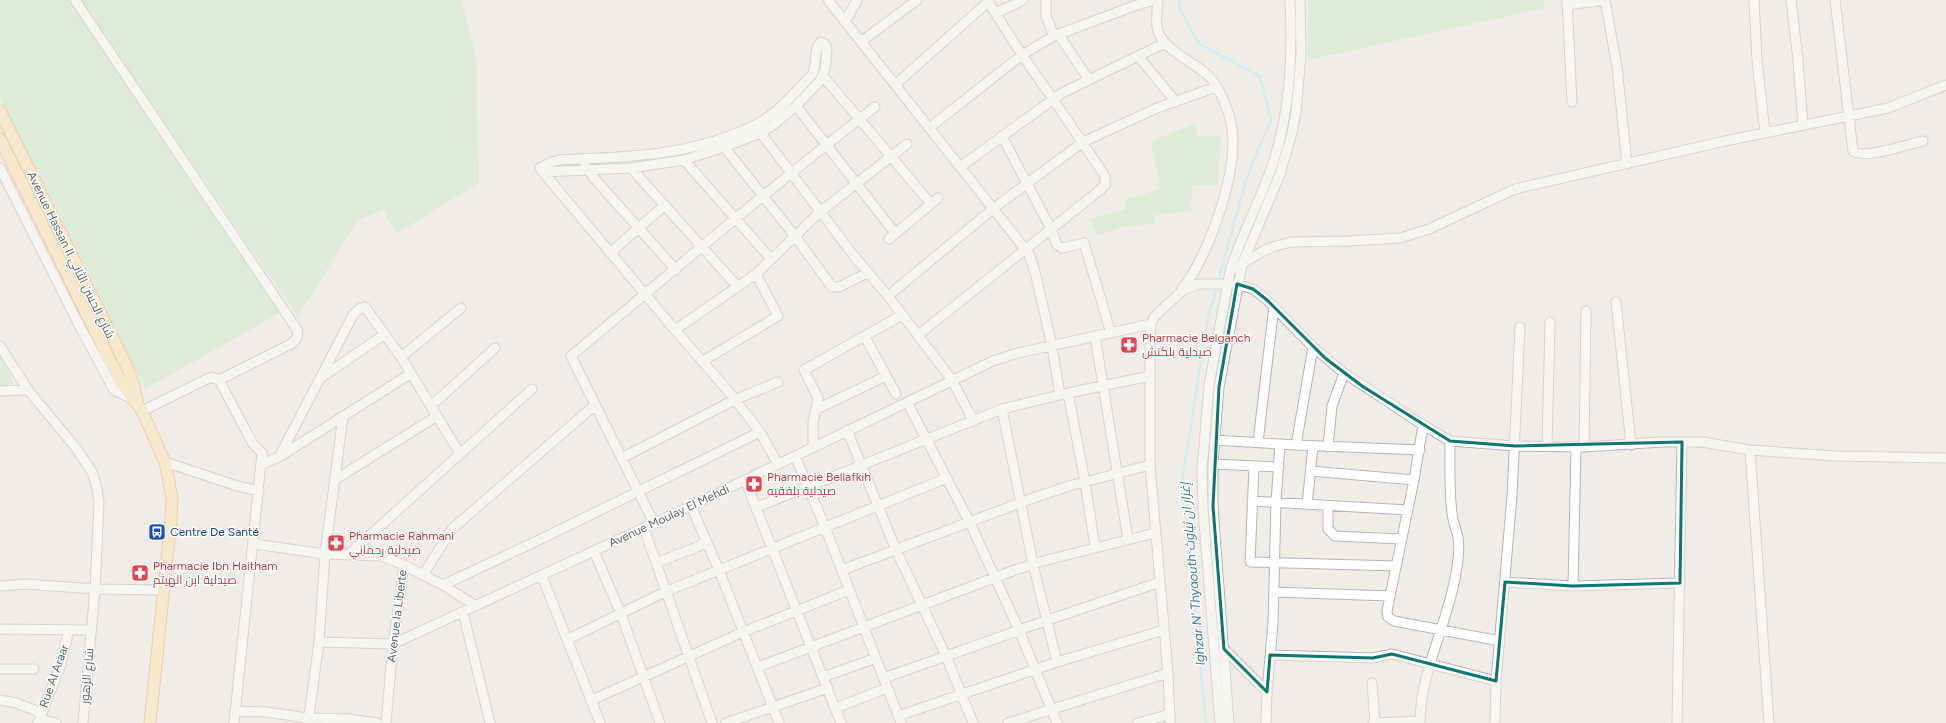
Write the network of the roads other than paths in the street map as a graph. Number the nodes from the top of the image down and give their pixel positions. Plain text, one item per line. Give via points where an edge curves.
1 (75, 0) edge
2 (828, 0) edge
3 (857, 0) edge
4 (918, 0) edge
5 (1023, 0) edge
6 (1046, 0) edge
7 (1154, 0) edge
8 (1158, 0) edge
9 (1294, 0) edge
10 (1605, 0) edge
11 (1754, 0) edge
12 (1791, 0) edge
13 (1836, 0) edge
14 (987, 1) edge
15 (1132, 3) edge
16 (1567, 3) edge
17 (996, 13) junction
18 (845, 22) junction
19 (1056, 36) junction
20 (862, 41) junction
21 (1165, 42) junction
22 (1022, 55) junction
23 (1138, 56) junction
24 (823, 76) junction
25 (1088, 80) junction
26 (1288, 81) junction
27 (1299, 83) junction
28 (896, 84) junction
29 (1946, 85) edge
30 (1216, 88) junction
31 (1053, 99) junction
32 (1176, 102) junction
33 (1572, 102) dead end
34 (796, 106) junction
35 (875, 107) dead end
36 (0, 111) edge
37 (1848, 116) junction
38 (859, 119) junction
39 (1803, 125) junction
40 (929, 128) junction
41 (758, 129) junction
42 (1765, 133) junction
43 (1002, 136) junction
44 (0, 139) edge
45 (1923, 141) dead end
46 (1083, 142) junction
47 (721, 144) junction
48 (907, 144) dead end
49 (825, 145) junction
50 (891, 155) junction
51 (583, 159) junction
52 (684, 160) junction
53 (1627, 164) junction
54 (960, 167) junction
55 (0, 168) edge
56 (586, 168) junction
57 (631, 168) junction
58 (541, 170) junction
59 (791, 172) junction
60 (857, 183) junction
61 (1028, 184) junction
62 (763, 195) junction
63 (665, 205) junction
64 (994, 208) junction
65 (820, 212) junction
66 (737, 218) junction
67 (638, 228) junction
68 (1051, 229) junction
69 (794, 235) junction
70 (704, 247) junction
71 (1025, 248) junction
72 (610, 254) junction
73 (771, 259) junction
74 (1242, 265) junction
75 (676, 270) junction
76 (1230, 271) junction
77 (867, 273) junction
78 (756, 274) junction
79 (1224, 283) junction
80 (1237, 284) junction
81 (738, 287) junction
82 (645, 294) junction
83 (1177, 295) junction
84 (888, 296) junction
85 (1616, 302) dead end
86 (1274, 306) junction
87 (461, 308) dead end
88 (1586, 311) dead end
89 (902, 315) junction
90 (1550, 322) dead end
91 (1151, 324) junction
92 (1520, 328) dead end
93 (675, 330) junction
94 (1111, 333) junction
95 (385, 334) junction
96 (918, 335) junction
97 (1095, 336) junction
98 (864, 337) junction
99 (0, 346) edge
100 (1052, 346) junction
101 (1312, 347) junction
102 (495, 348) dead end
103 (402, 357) junction
104 (703, 361) junction
105 (1344, 373) junction
106 (410, 374) junction
107 (886, 376) junction
108 (1150, 376) junction
109 (321, 378) junction
110 (219, 380) junction
111 (952, 380) junction
112 (778, 382) dead end
113 (1103, 385) junction
114 (532, 389) dead end
115 (28, 390) junction
116 (0, 391) edge
117 (896, 394) dead end
118 (1064, 394) junction
119 (734, 400) junction
120 (907, 402) junction
121 (595, 405) junction
122 (140, 406) junction
123 (431, 406) junction
124 (817, 409) junction
125 (1002, 409) junction
126 (343, 416) junction
127 (437, 416) junction
128 (973, 420) junction
129 (1423, 425) junction
130 (847, 430) junction
131 (760, 432) junction
132 (927, 439) junction
133 (1214, 440) junction
134 (1450, 441) junction
135 (1258, 442) junction
136 (1682, 442) junction
137 (1280, 444) junction
138 (1296, 445) junction
139 (1631, 445) junction
140 (1313, 446) junction
141 (1514, 446) junction
142 (1547, 446) junction
143 (813, 447) junction
144 (1328, 447) junction
145 (1580, 447) junction
146 (1420, 450) junction
147 (1750, 450) junction
148 (460, 454) junction
149 (795, 456) junction
150 (278, 457) junction
151 (622, 458) junction
152 (1946, 458) edge
153 (165, 462) junction
154 (262, 464) junction
155 (778, 464) junction
156 (861, 464) junction
157 (1213, 464) junction
158 (1150, 465) junction
159 (1254, 467) junction
160 (1279, 467) junction
161 (1310, 471) junction
162 (1118, 473) junction
163 (336, 478) junction
164 (947, 478) junction
165 (744, 480) junction
166 (1414, 480) junction
167 (1085, 482) junction
168 (808, 486) junction
169 (259, 491) junction
170 (639, 492) junction
171 (1252, 501) junction
172 (1021, 502) junction
173 (1276, 502) junction
174 (1307, 505) junction
175 (691, 506) junction
176 (879, 506) junction
177 (1328, 506) junction
178 (757, 507) junction
179 (1408, 510) junction
180 (654, 523) junction
181 (970, 523) junction
182 (825, 526) junction
183 (644, 528) junction
184 (1155, 532) junction
185 (1128, 539) junction
186 (1402, 540) junction
187 (707, 543) junction
188 (254, 544) junction
189 (1095, 547) junction
190 (772, 548) junction
191 (896, 550) junction
192 (594, 551) junction
193 (325, 554) junction
194 (348, 555) junction
195 (656, 562) junction
196 (1274, 562) junction
197 (1033, 564) junction
198 (404, 565) junction
199 (1396, 566) junction
200 (719, 570) junction
201 (842, 570) junction
202 (422, 575) junction
203 (542, 576) junction
204 (994, 578) junction
205 (1160, 582) junction
206 (1505, 582) junction
207 (1680, 583) junction
208 (443, 585) junction
209 (0, 586) edge
210 (1573, 586) junction
211 (95, 589) junction
212 (163, 590) junction
213 (849, 590) junction
214 (667, 591) junction
215 (1274, 592) junction
216 (1390, 596) junction
217 (922, 604) junction
218 (476, 606) junction
219 (797, 611) junction
220 (463, 612) junction
221 (621, 614) junction
222 (1048, 620) junction
223 (864, 627) junction
224 (0, 629) edge
225 (69, 629) junction
226 (1442, 629) junction
227 (91, 630) junction
228 (1019, 630) junction
229 (1164, 630) junction
230 (743, 632) junction
231 (568, 639) junction
232 (1500, 641) junction
233 (319, 642) junction
234 (393, 644) junction
235 (812, 646) junction
236 (1224, 649) junction
237 (1270, 655) junction
238 (946, 656) junction
239 (689, 657) junction
240 (876, 658) junction
241 (1057, 662) junction
242 (1430, 664) junction
243 (758, 667) junction
244 (0, 669) edge
245 (34, 669) dead end
246 (1035, 670) junction
247 (1168, 673) junction
248 (643, 676) junction
249 (823, 677) junction
250 (884, 678) junction
251 (1496, 681) junction
252 (1372, 683) dead end
253 (828, 688) junction
254 (887, 688) junction
255 (1267, 692) junction
256 (962, 695) junction
257 (0, 700) edge
258 (592, 700) junction
259 (773, 707) junction
260 (836, 708) junction
261 (1052, 710) junction
262 (235, 711) junction
263 (40, 718) edge
264 (1170, 718) edge
265 (899, 720) edge
266 (308, 721) edge
267 (1420, 722) edge
268 (56, 723) edge
269 (83, 723) edge
270 (150, 723) edge
271 (234, 723) edge
272 (377, 723) edge
273 (386, 723) edge
274 (490, 723) edge
275 (600, 723) edge
276 (660, 723) edge
277 (711, 723) edge
278 (726, 723) edge
279 (780, 723) edge
280 (841, 723) edge
281 (973, 723) edge
282 (1008, 723) edge
283 (1057, 723) edge
284 (1138, 723) edge
285 (1220, 723) edge
286 (1229, 723) edge
287 (1266, 723) edge
288 (1374, 723) edge
289 (1495, 723) edge
290 (1677, 723) edge
291 (1769, 723) edge

1 - 110 street via 298,331 297,338 291,344
2 - 18 street
3 - 18 street
4 - 20 street
5 - 17 street
6 - 19 street via 1046,16
7 - 15 street
8 - 21 street via 1157,28
9 - 26 street
9 - 27 street via 1301,55
10 - 16 street
10 - 53 street via 1617,67
11 - 42 street
12 - 39 street
13 - 37 street
14 - 17 street
14 - 28 street
15 - 19 street
16 - 33 street
17 - 22 street
18 - 20 street
19 - 22 street
19 - 25 street
20 - 28 street
21 - 23 street
21 - 30 street via 1213,81
22 - 31 street
22 - 40 street
23 - 25 street
23 - 32 street
24 - 34 street
24 - 38 street
24 - 41 street via 827,48 820,42 817,46 814,73
25 - 31 street
26 - 27 street
26 - 76 street via 1278,148
27 - 74 street via 1287,153
28 - 40 street
29 - 37 street via 1888,108
30 - 32 street
30 - 83 street via 1232,129 1233,150 1229,173 1220,210 1208,243 1189,280
31 - 43 street
31 - 46 street
32 - 46 street
34 - 41 street via 773,125
34 - 49 street
35 - 38 street
36 - 122 main road, Avenue Hassan II شارع الحسن الثاني via 128,369
37 - 39 street
37 - 45 street via 1852,149 1858,154
38 - 49 street
38 - 50 street
39 - 42 street
40 - 54 street
41 - 47 street
41 - 59 street
42 - 53 street
43 - 54 street
43 - 61 street
44 - 122 main road, Avenue Hassan II شارع الحسن الثاني via 118,377
46 - 61 street
46 - 68 street via 1105,176 1104,185
47 - 51 street via 631,158
47 - 52 street
47 - 62 street
48 - 50 street
49 - 59 street
49 - 60 street
50 - 60 street
50 - 60 street via 934,201 892,236
51 - 56 street
51 - 58 street via 552,162
52 - 57 street
52 - 66 street
53 - 74 street via 1514,189 1429,229 1400,238 1350,242 1291,242 1265,250
54 - 64 street
55 - 122 street via 114,390
56 - 57 street
56 - 58 street
56 - 67 street
57 - 63 street
58 - 72 street
59 - 62 street
59 - 65 street
60 - 65 street
61 - 64 street
61 - 68 street
62 - 66 street
62 - 69 street
63 - 67 street
63 - 70 street
64 - 71 street
64 - 84 street
65 - 69 street
65 - 77 street
66 - 70 street
66 - 73 street
67 - 72 street
67 - 75 street
68 - 71 street
68 - 94 street via 1059,247 1084,242
69 - 73 street
69 - 77 street via 832,287 839,287
70 - 75 street
70 - 81 street
71 - 96 street
71 - 100 street via 1035,272
72 - 82 street
73 - 78 street
74 - 76 street
74 - 80 street
75 - 82 street
76 - 79 street
77 - 84 street
78 - 81 street
78 - 104 street via 778,316
79 - 80 street
79 - 83 street via 1198,284
79 - 285 street via 1209,385 1202,470
80 - 86 street via 1253,290
80 - 133 street via 1219,387
81 - 93 street
82 - 93 street
82 - 121 street via 571,356
83 - 91 street
84 - 89 street
85 - 139 street
86 - 101 street
86 - 135 street
87 - 103 street
88 - 145 street
89 - 96 street
89 - 98 street
90 - 142 street
91 - 94 street, Avenue Moulay El Mehdi
91 - 108 street
92 - 141 street
93 - 104 street
94 - 97 street, Avenue Moulay El Mehdi
95 - 103 street
95 - 109 street
95 - 109 street via 365,307 359,309 353,315
96 - 111 street
97 - 100 street, Avenue Moulay El Mehdi
97 - 113 street
98 - 107 street
98 - 124 street via 804,370 818,398
99 - 115 street, شارع الزهور
100 - 111 street, Avenue Moulay El Mehdi via 993,361
100 - 118 street
101 - 105 street
101 - 138 street
102 - 123 street
103 - 106 street
104 - 119 street
105 - 129 street
105 - 144 street via 1332,406
106 - 123 street
106 - 126 street
107 - 117 street
107 - 124 street
108 - 113 street
108 - 158 street
109 - 150 street
110 - 122 street via 211,376
110 - 154 street via 253,444 262,453
111 - 120 street, Avenue Moulay El Mehdi
111 - 128 street
112 - 119 street
113 - 118 street
113 - 162 street
114 - 148 street
115 - 116 street
115 - 211 street, شارع الزهور via 76,448 92,472 99,503
118 - 125 street
118 - 167 street
119 - 131 street
119 - 151 street
120 - 130 street, Avenue Moulay El Mehdi
120 - 132 street
121 - 151 street
121 - 202 street via 452,529
122 - 153 main road, Avenue Hassan II شارع الحسن الثاني
123 - 127 street
124 - 143 street via 813,423
125 - 128 street
125 - 172 street
126 - 150 street
126 - 163 street
127 - 148 street
127 - 163 street
128 - 132 street
129 - 134 street
129 - 146 street
130 - 143 street, Avenue Moulay El Mehdi
130 - 156 street
131 - 155 street
131 - 170 street
132 - 156 street
132 - 164 street
133 - 135 street
133 - 157 street
134 - 141 street
134 - 226 street via 1450,496 1458,537 1458,560
135 - 137 street
136 - 139 street
136 - 147 street via 1702,442
136 - 207 street
137 - 138 street
137 - 160 street
138 - 140 street
139 - 145 street
140 - 144 street
140 - 161 street
141 - 142 street
141 - 206 street
142 - 145 street
143 - 149 street, Avenue Moulay El Mehdi
144 - 146 street
145 - 210 street
146 - 166 street
147 - 152 street via 1835,456
147 - 291 street
148 - 194 street
149 - 155 street, Avenue Moulay El Mehdi
149 - 168 street
150 - 154 street
151 - 170 street
153 - 169 street
153 - 212 main road, Avenue Hassan II شارع الحسن الثاني via 172,498
154 - 169 street
155 - 165 street, Avenue Moulay El Mehdi
156 - 168 street
156 - 176 street
157 - 159 street
157 - 236 street via 1213,506
158 - 162 street
158 - 184 street
159 - 160 street
159 - 171 street
160 - 173 street
161 - 166 street
161 - 174 street
162 - 167 street
162 - 185 street
163 - 193 street
164 - 176 street
164 - 181 street
165 - 175 street, Avenue Moulay El Mehdi
165 - 178 street
166 - 179 street
167 - 172 street
167 - 189 street
168 - 178 street
168 - 182 street
169 - 188 street
170 - 180 street
170 - 208 street
171 - 173 street
171 - 196 street via 1250,562
172 - 181 street
172 - 197 street
173 - 174 street
173 - 196 street
174 - 177 street
175 - 180 street, Avenue Moulay El Mehdi
175 - 187 street
176 - 182 street
176 - 191 street
177 - 179 street
177 - 186 street via 1328,529 1335,536
178 - 190 street
179 - 186 street
180 - 183 street, Avenue Moulay El Mehdi
181 - 191 street
181 - 204 street
182 - 190 street
182 - 201 street
183 - 192 street, Avenue Moulay El Mehdi
183 - 195 street
184 - 185 street
184 - 205 street
185 - 189 street
186 - 199 street
187 - 195 street
187 - 200 street
188 - 193 street, Avenue la Liberte
188 - 262 street
189 - 197 street
190 - 200 street
190 - 219 street
191 - 201 street
191 - 217 street
192 - 203 street, Avenue Moulay El Mehdi
192 - 221 street
193 - 194 street, Avenue la Liberte
193 - 233 street
194 - 198 street, Avenue la Liberte via 381,556
195 - 214 street
196 - 199 street
196 - 215 street
197 - 204 street
197 - 222 street
198 - 202 street
198 - 234 street, Avenue la Liberte
199 - 216 street
200 - 214 street
200 - 230 street
201 - 213 street
202 - 208 street
203 - 218 street, Avenue Moulay El Mehdi
203 - 231 street
204 - 217 street
204 - 228 street
205 - 222 street
205 - 229 street
206 - 210 street
206 - 232 street
207 - 210 street
207 - 290 street
208 - 218 street
209 - 211 street via 25,584
211 - 212 street
211 - 227 street, شارع الزهور
212 - 270 main road, Avenue Hassan II شارع الحسن الثاني
213 - 219 street
213 - 223 street
214 - 221 street
214 - 239 street
215 - 216 street
215 - 237 street
216 - 226 street via 1387,611 1389,619
217 - 223 street
217 - 238 street
218 - 220 street, Avenue Moulay El Mehdi
219 - 230 street
219 - 235 street
220 - 234 street, Avenue Moulay El Mehdi
220 - 274 street
221 - 231 street
221 - 248 street
222 - 228 street
222 - 241 street
223 - 235 street
223 - 240 street
224 - 225 street
225 - 227 street
225 - 263 street, Rue Al Araar via 61,664
226 - 232 street
226 - 242 street
227 - 269 street, شارع الزهور
228 - 238 street
228 - 246 street
229 - 241 street
229 - 247 street
230 - 239 street
230 - 243 street
231 - 258 street
232 - 251 street
233 - 234 street, Avenue Moulay El Mehdi
233 - 266 street
234 - 273 street, Avenue la Liberte
235 - 243 street
235 - 249 street
236 - 255 street
236 - 286 street
237 - 242 street via 1373,658 1392,654
237 - 255 street
238 - 250 street
238 - 256 street
239 - 248 street
239 - 277 street
240 - 249 street
240 - 250 street
241 - 246 street
242 - 251 street
242 - 267 street via 1421,696
243 - 259 street
244 - 245 street
246 - 256 street
246 - 261 street
247 - 261 street
247 - 264 street
248 - 258 street
248 - 276 street
249 - 253 street
250 - 254 street
251 - 289 street
252 - 288 street
253 - 259 street
253 - 260 street
254 - 260 street
254 - 265 street
255 - 287 street
256 - 265 street
256 - 281 street
257 - 263 street via 16,703
258 - 275 street
259 - 278 street
259 - 279 street
260 - 280 street
261 - 282 street
261 - 283 street
262 - 266 street via 266,712
262 - 271 street
263 - 268 street
264 - 284 street
266 - 272 street via 348,719
267 - 288 street

